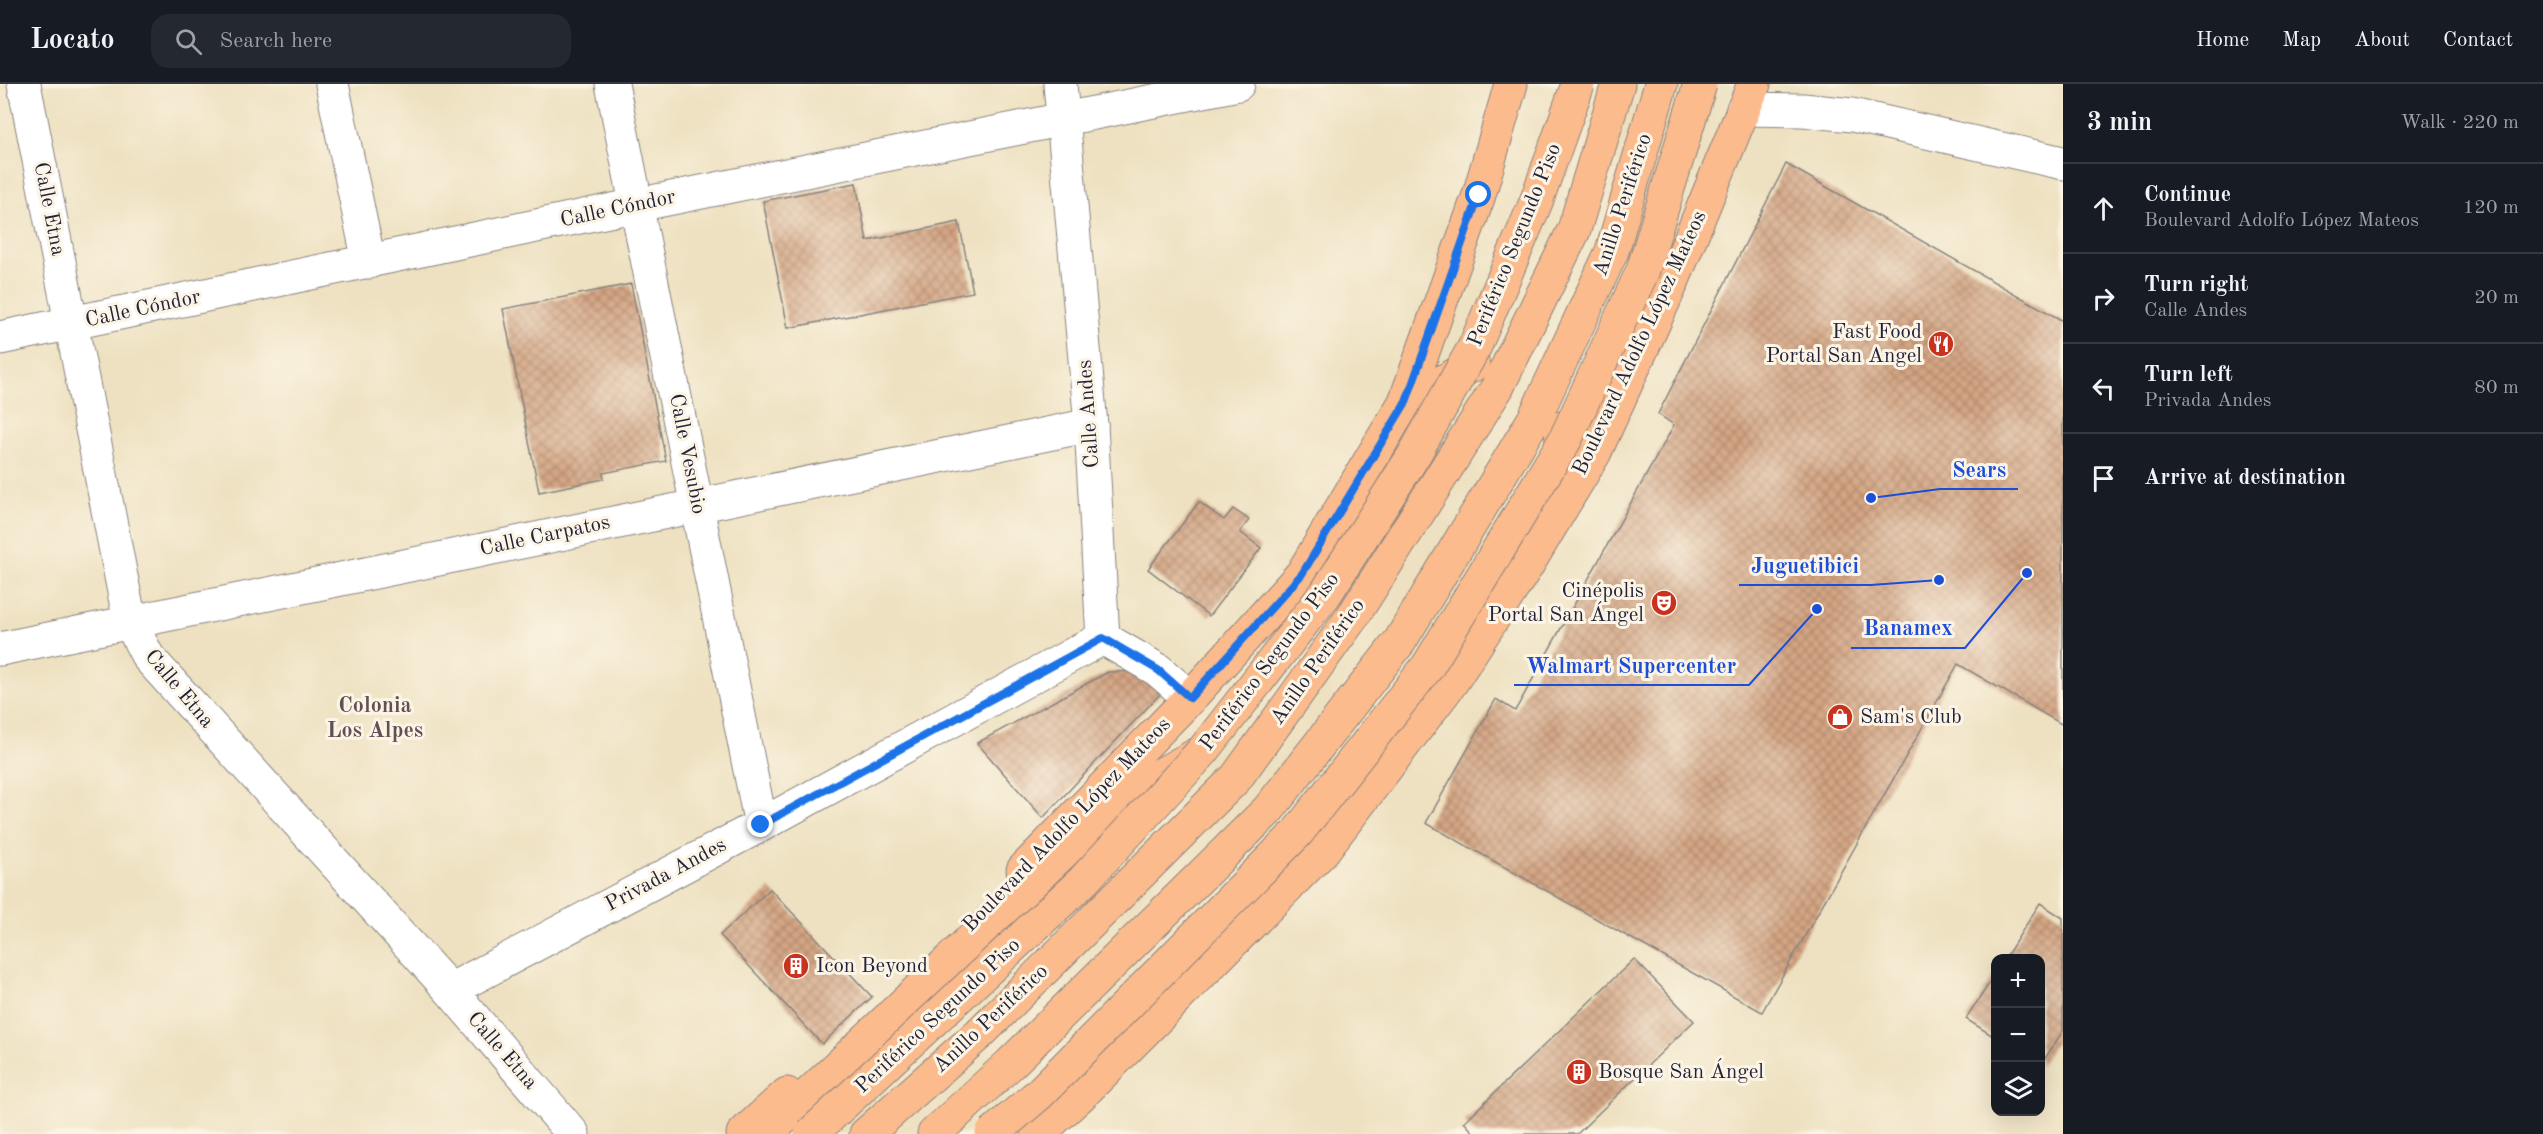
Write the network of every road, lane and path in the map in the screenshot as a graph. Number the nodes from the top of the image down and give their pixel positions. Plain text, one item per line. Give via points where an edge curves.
1 (24, 84) edge
2 (332, 84) edge
3 (612, 84) edge
4 (1060, 84) edge
5 (1238, 84) edge
6 (1511, 84) edge
7 (1578, 84) edge
8 (1618, 84) edge
9 (1661, 84) edge
10 (1700, 84) edge
11 (1749, 97) edge
12 (1062, 120) junction
13 (2063, 163) edge
14 (637, 205) junction
15 (369, 262) junction
16 (72, 323) junction
17 (0, 338) edge
18 (1522, 338) junction
19 (1556, 370) junction
20 (1406, 402) junction
21 (1091, 425) junction
22 (1567, 498) junction
23 (698, 505) junction
24 (130, 622) junction
25 (1103, 638) junction
26 (0, 649) edge
27 (1190, 698) junction
28 (1203, 751) junction
29 (761, 825) junction
30 (450, 990) junction
31 (573, 1134) edge
32 (743, 1134) edge
33 (767, 1134) edge
34 (811, 1134) edge
35 (866, 1134) edge
36 (934, 1134) edge
37 (992, 1134) edge
38 (1038, 1134) edge

1 - 16 street, Calle Etna
2 - 15 street
3 - 14 street, Calle Vesubio
4 - 12 street, Calle Andes
5 - 12 street, Calle Cóndor
6 - 20 main road, Boulevard Adolfo López Mateos via 1479,195
7 - 28 main road, Periférico Segundo Piso, bridge via 1536,202 1464,366 1326,593
8 - 18 main road, Anillo Periférico via 1574,230
9 - 19 main road, Anillo Periférico via 1612,251
10 - 37 main road, bridge via 1643,270 1565,440 1428,666 1297,833 1039,1094
11 - 13 street via 1803,110 1852,115
11 - 22 main road, Boulevard Adolfo López Mateos via 1671,285 1594,452
12 - 14 street, Calle Cóndor
12 - 21 street, Calle Andes
14 - 15 street, Calle Cóndor
14 - 23 street, Calle Vesubio
15 - 16 street, Calle Cóndor
16 - 17 street, Calle Cóndor
16 - 24 street, Calle Etna
18 - 20 main road
18 - 35 main road, Anillo Periférico via 1497,388 1355,613 1236,778 980,1033
19 - 22 main road
19 - 36 main road, Anillo Periférico via 1533,420 1400,641 1268,810
20 - 27 main road, Boulevard Adolfo López Mateos via 1302,574
21 - 23 street, Calle Carpatos
21 - 25 street, Calle Andes
22 - 38 main road, Boulevard Adolfo López Mateos via 1451,683 1322,852
23 - 24 street, Calle Carpatos
23 - 29 street, Calle Vesubio
24 - 26 street, Calle Carpatos
24 - 30 street, Calle Etna via 148,657
25 - 27 street via 1158,670
25 - 29 street, Privada Andes
27 - 32 main road, Boulevard Adolfo López Mateos via 951,945
28 - 33 main road via 1149,781 1097,820
28 - 34 main road, Periférico Segundo Piso, bridge via 1083,881
29 - 30 street, Privada Andes
30 - 31 street, Calle Etna

